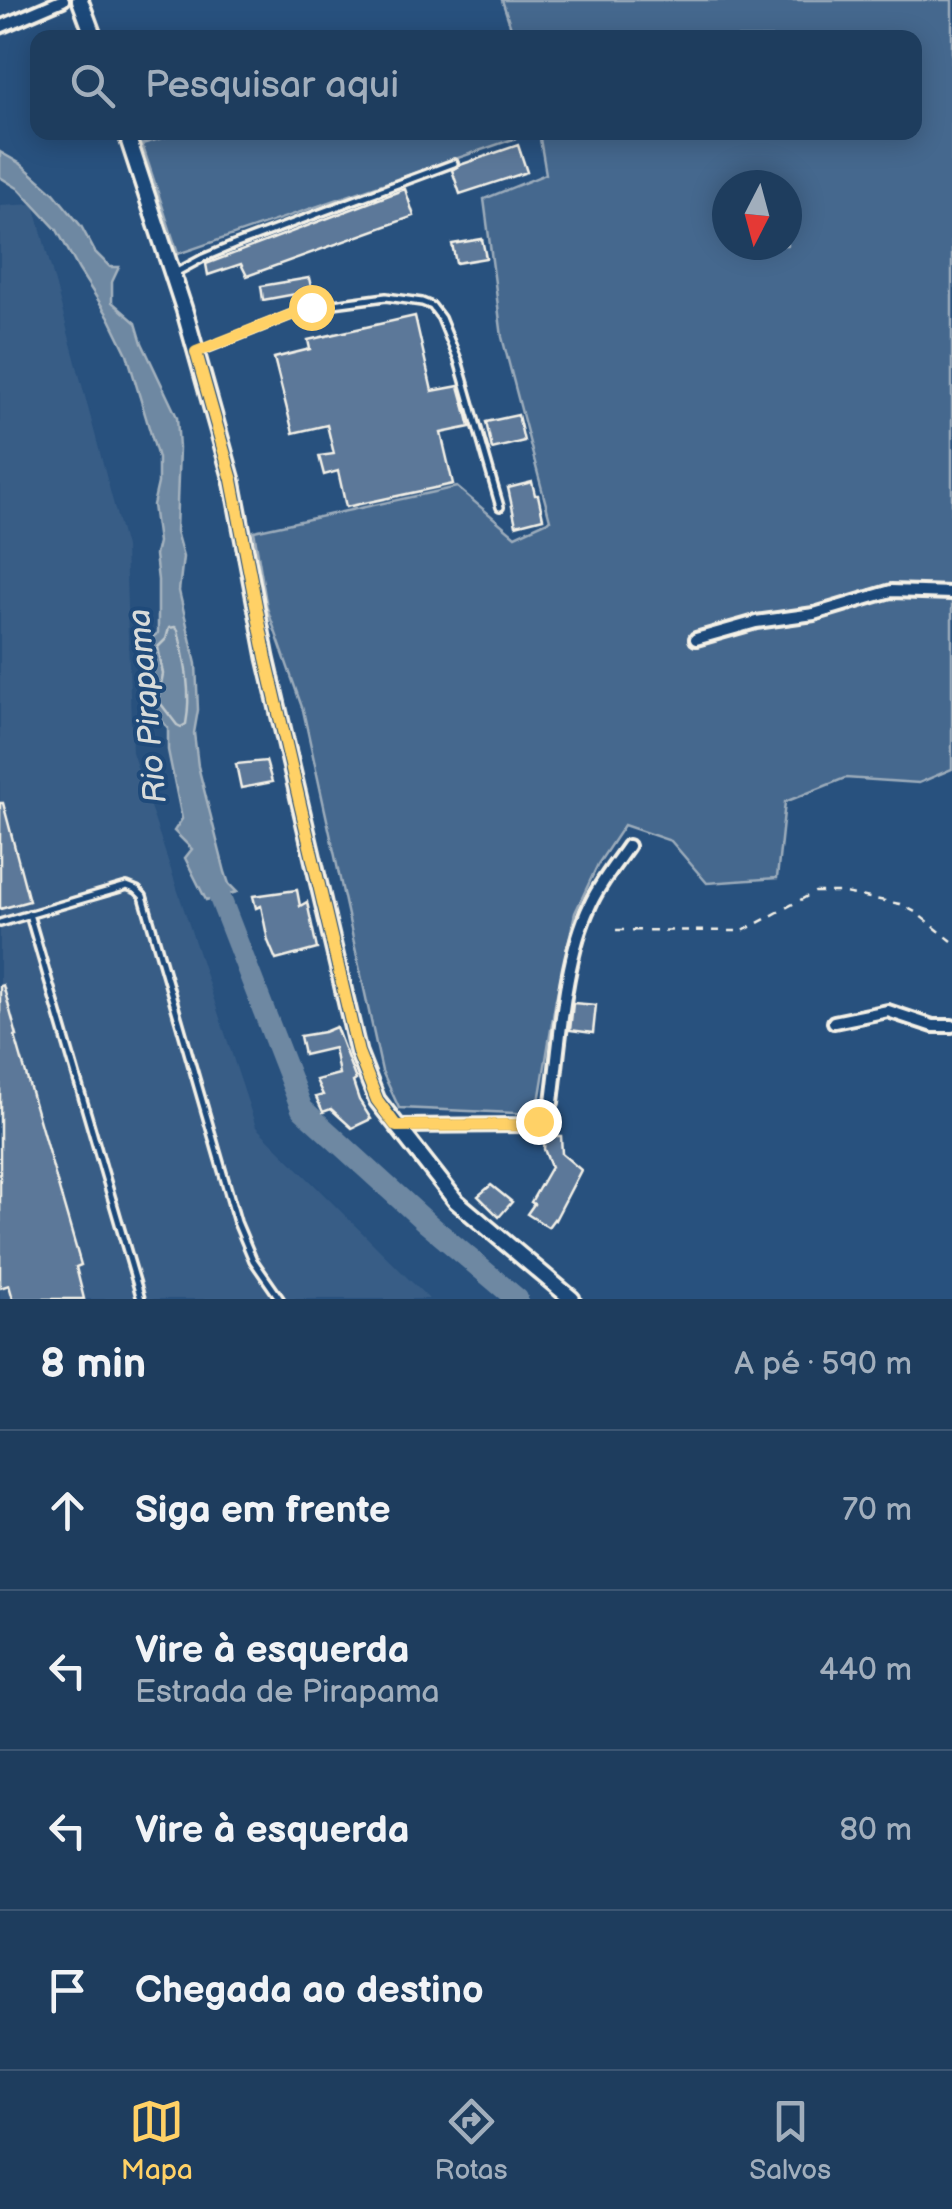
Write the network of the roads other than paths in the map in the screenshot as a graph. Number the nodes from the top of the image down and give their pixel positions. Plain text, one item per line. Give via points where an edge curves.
1 (63, 0) edge
2 (80, 0) edge
3 (0, 27) edge
4 (91, 30) edge
5 (129, 140) edge
6 (454, 163) dead end
7 (172, 274) junction
8 (196, 352) junction
9 (500, 506) dead end
10 (952, 593) edge
11 (696, 639) dead end
12 (628, 846) dead end
13 (29, 914) junction
14 (0, 922) edge
15 (834, 1022) dead end
16 (952, 1026) edge
17 (396, 1126) junction
18 (140, 1299) edge
19 (280, 1299) edge
20 (572, 1299) edge

1 - 3 street
2 - 4 main road
5 - 7 main road
6 - 7 lane
7 - 8 main road
8 - 9 lane via 311,307 386,297 432,306 458,360
8 - 17 main road via 232,480 266,658 358,1052 377,1100
10 - 11 street via 891,591
12 - 17 street via 578,933 547,1116 526,1125
13 - 14 lane
13 - 18 lane
13 - 19 lane via 127,886 143,896 237,1222
15 - 16 street via 888,1012
17 - 20 main road via 456,1201

